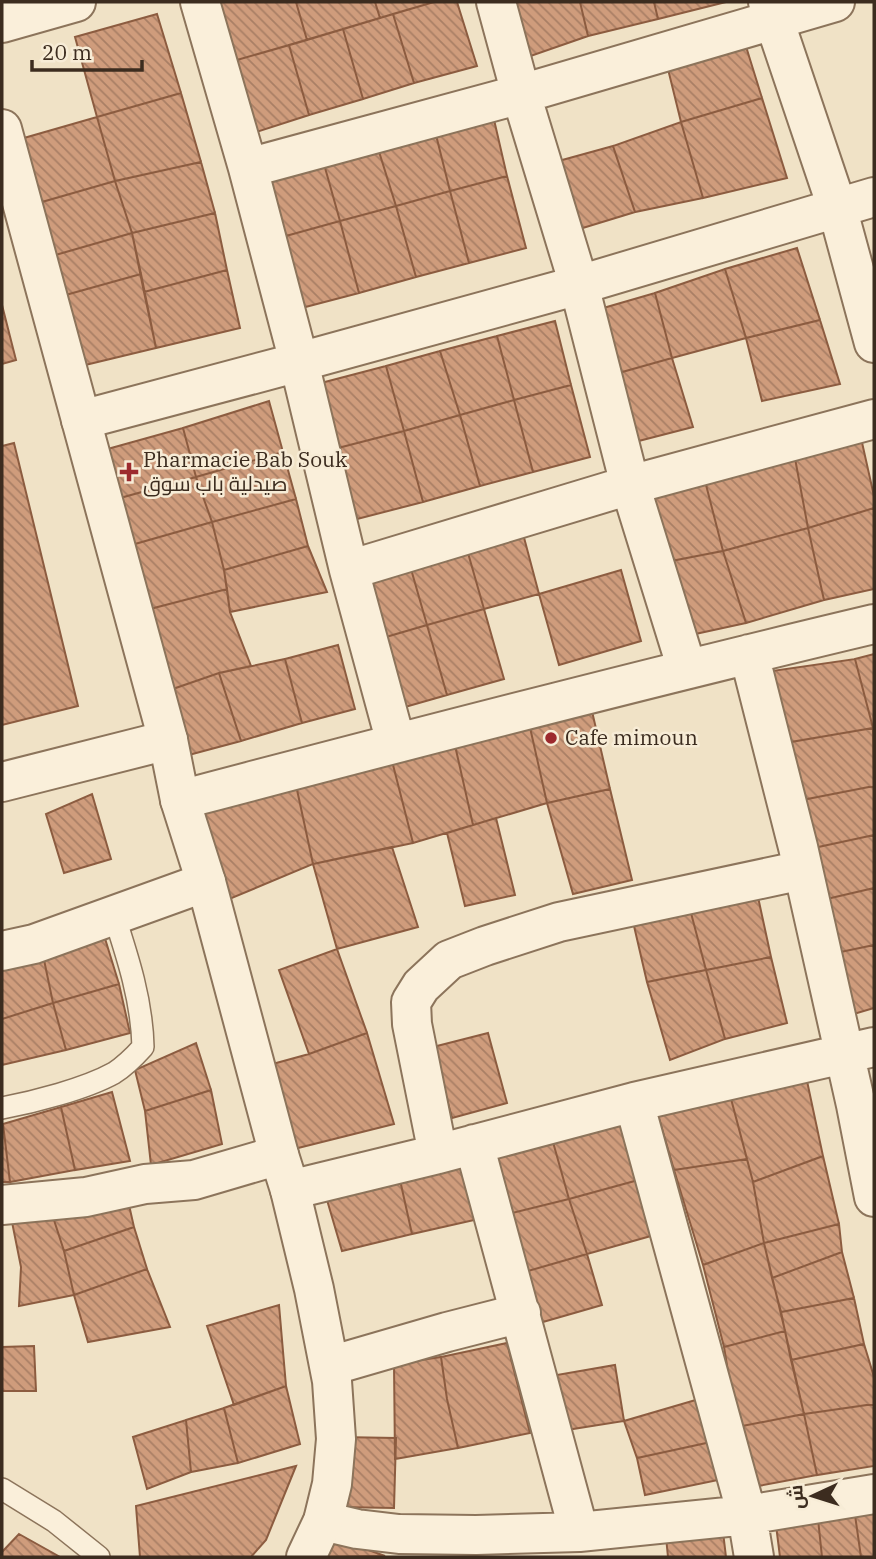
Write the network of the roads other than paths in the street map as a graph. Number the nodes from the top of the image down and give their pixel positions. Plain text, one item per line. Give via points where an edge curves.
1 (76, 2) edge
2 (200, 2) edge
3 (496, 2) edge
4 (835, 2) edge
5 (771, 10) edge
6 (2, 23) edge
7 (521, 94) junction
8 (2, 129) edge
9 (248, 169) junction
10 (874, 197) edge
11 (837, 207) junction
12 (579, 285) junction
13 (874, 343) edge
14 (299, 362) junction
15 (874, 419) edge
16 (81, 420) junction
17 (630, 485) junction
18 (349, 570) junction
19 (874, 624) edge
20 (749, 654) junction
21 (687, 669) junction
22 (168, 740) junction
23 (396, 743) junction
24 (2, 782) edge
25 (180, 800) junction
26 (803, 870) junction
27 (206, 882) junction
28 (114, 915) junction
29 (2, 951) edge
30 (859, 1051) edge
31 (634, 1102) junction
32 (2, 1108) edge
33 (474, 1144) junction
34 (438, 1154) junction
35 (284, 1173) junction
36 (874, 1197) edge
37 (2, 1205) edge
38 (520, 1313) junction
39 (330, 1366) junction
40 (2, 1489) edge
41 (874, 1493) edge
42 (747, 1515) junction
43 (323, 1521) junction
44 (579, 1532) junction
45 (532, 1545) edge
46 (99, 1557) edge
47 (306, 1557) edge
48 (754, 1557) edge

1 - 6 street
2 - 9 street
3 - 7 street
4 - 5 street
5 - 7 street
5 - 11 street
7 - 9 street
7 - 12 street
8 - 16 street
9 - 14 street
10 - 11 street
11 - 12 street
11 - 13 street
12 - 14 street
12 - 17 street
14 - 16 street
14 - 18 street
15 - 17 street
16 - 22 street
17 - 18 street
17 - 21 street
18 - 23 street
19 - 20 street
20 - 21 street
20 - 26 street
21 - 23 street
22 - 24 street
22 - 25 street
23 - 25 street
25 - 27 street
26 - 30 street
26 - 34 street via 559,922 449,960 411,1002
27 - 28 street
27 - 35 street
28 - 29 street
28 - 32 lane via 131,968 143,1047 114,1072 88,1084
30 - 31 street
30 - 36 street via 856,1105
31 - 33 street
31 - 42 street
33 - 34 street
33 - 38 street
34 - 35 street
35 - 37 street via 145,1184 86,1197
35 - 39 street
38 - 39 street
38 - 44 street
39 - 43 street via 336,1439
40 - 46 lane via 54,1521
41 - 42 street
42 - 44 street
42 - 48 street
43 - 45 street via 399,1534 476,1535
43 - 47 street
44 - 45 street

